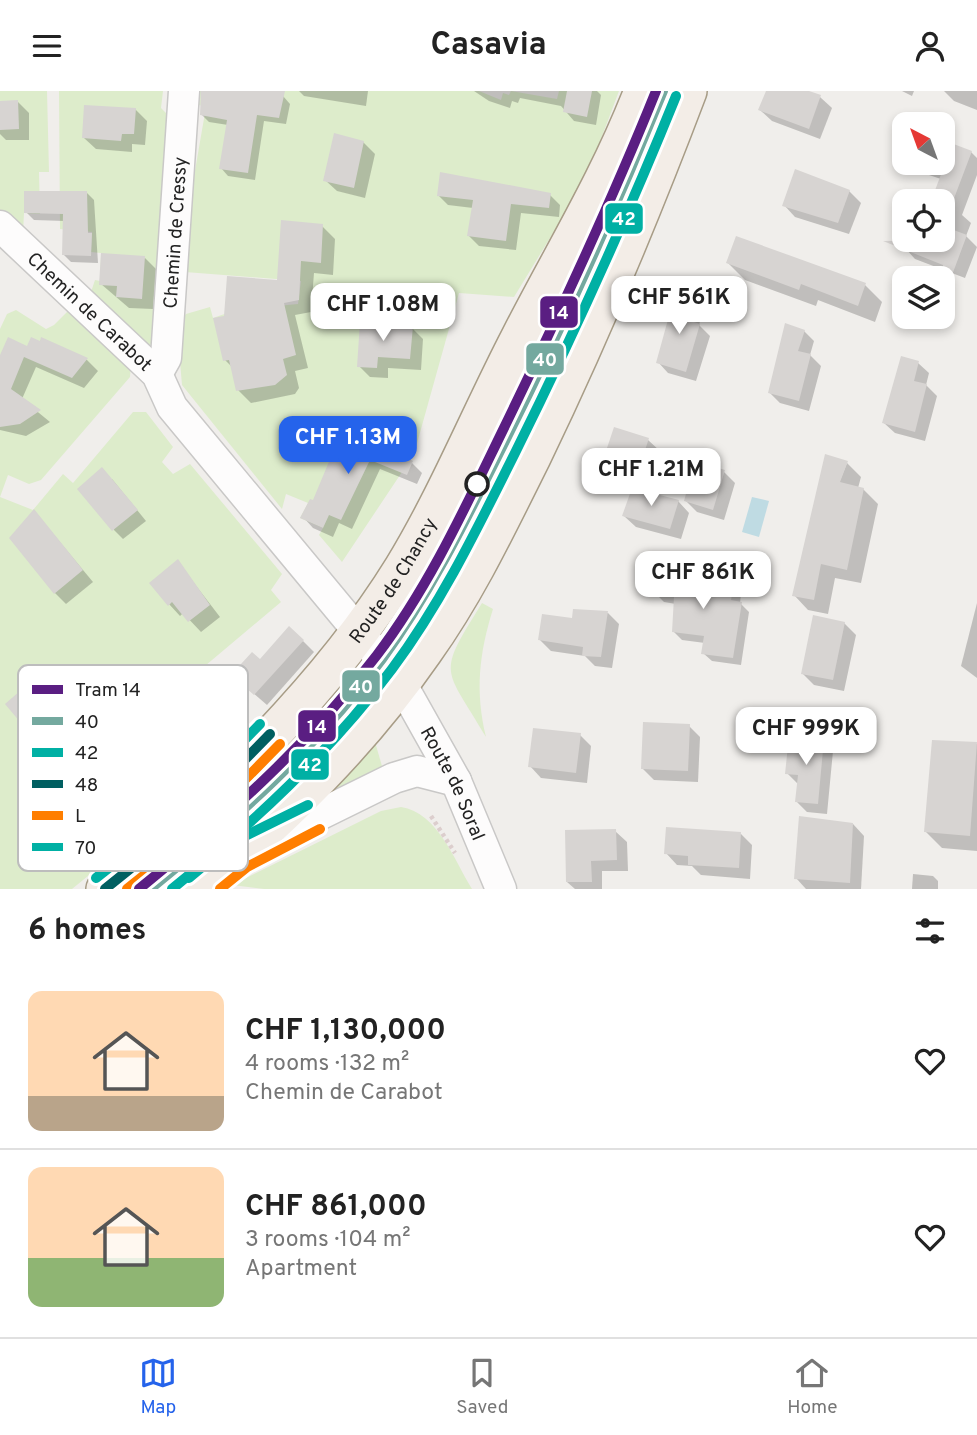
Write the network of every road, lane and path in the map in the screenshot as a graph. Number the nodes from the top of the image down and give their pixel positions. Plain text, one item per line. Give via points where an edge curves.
1 (184, 91) edge
2 (643, 91) edge
3 (663, 91) edge
4 (688, 91) edge
5 (0, 226) edge
6 (157, 374) junction
7 (360, 630) junction
8 (392, 670) junction
9 (248, 756) edge
10 (456, 781) junction
11 (248, 803) edge
12 (431, 816) dead end
13 (248, 846) edge
14 (248, 851) edge
15 (457, 857) dead end
16 (127, 871) edge
17 (170, 871) edge
18 (220, 871) edge
19 (105, 889) edge
20 (150, 889) edge
21 (198, 889) edge
22 (501, 889) edge

1 - 6 street, Chemin de Cressy via 166,358
2 - 7 main road, Route de Chancy via 599,195 519,338 429,523
3 - 8 street via 594,256
4 - 8 main road via 570,377 466,585
5 - 6 street, Chemin de Carabot
6 - 7 street, Chemin de Carabot via 172,407
7 - 8 street, Chemin de Carabot
7 - 9 main road, Route de Chancy
8 - 10 street, Route de Soral
8 - 11 street via 339,713
8 - 13 main road via 317,780
10 - 14 street via 418,771 394,778
10 - 22 street, Route de Soral
12 - 15 path
16 - 19 main road, Route de Chancy
17 - 20 street
18 - 21 main road

